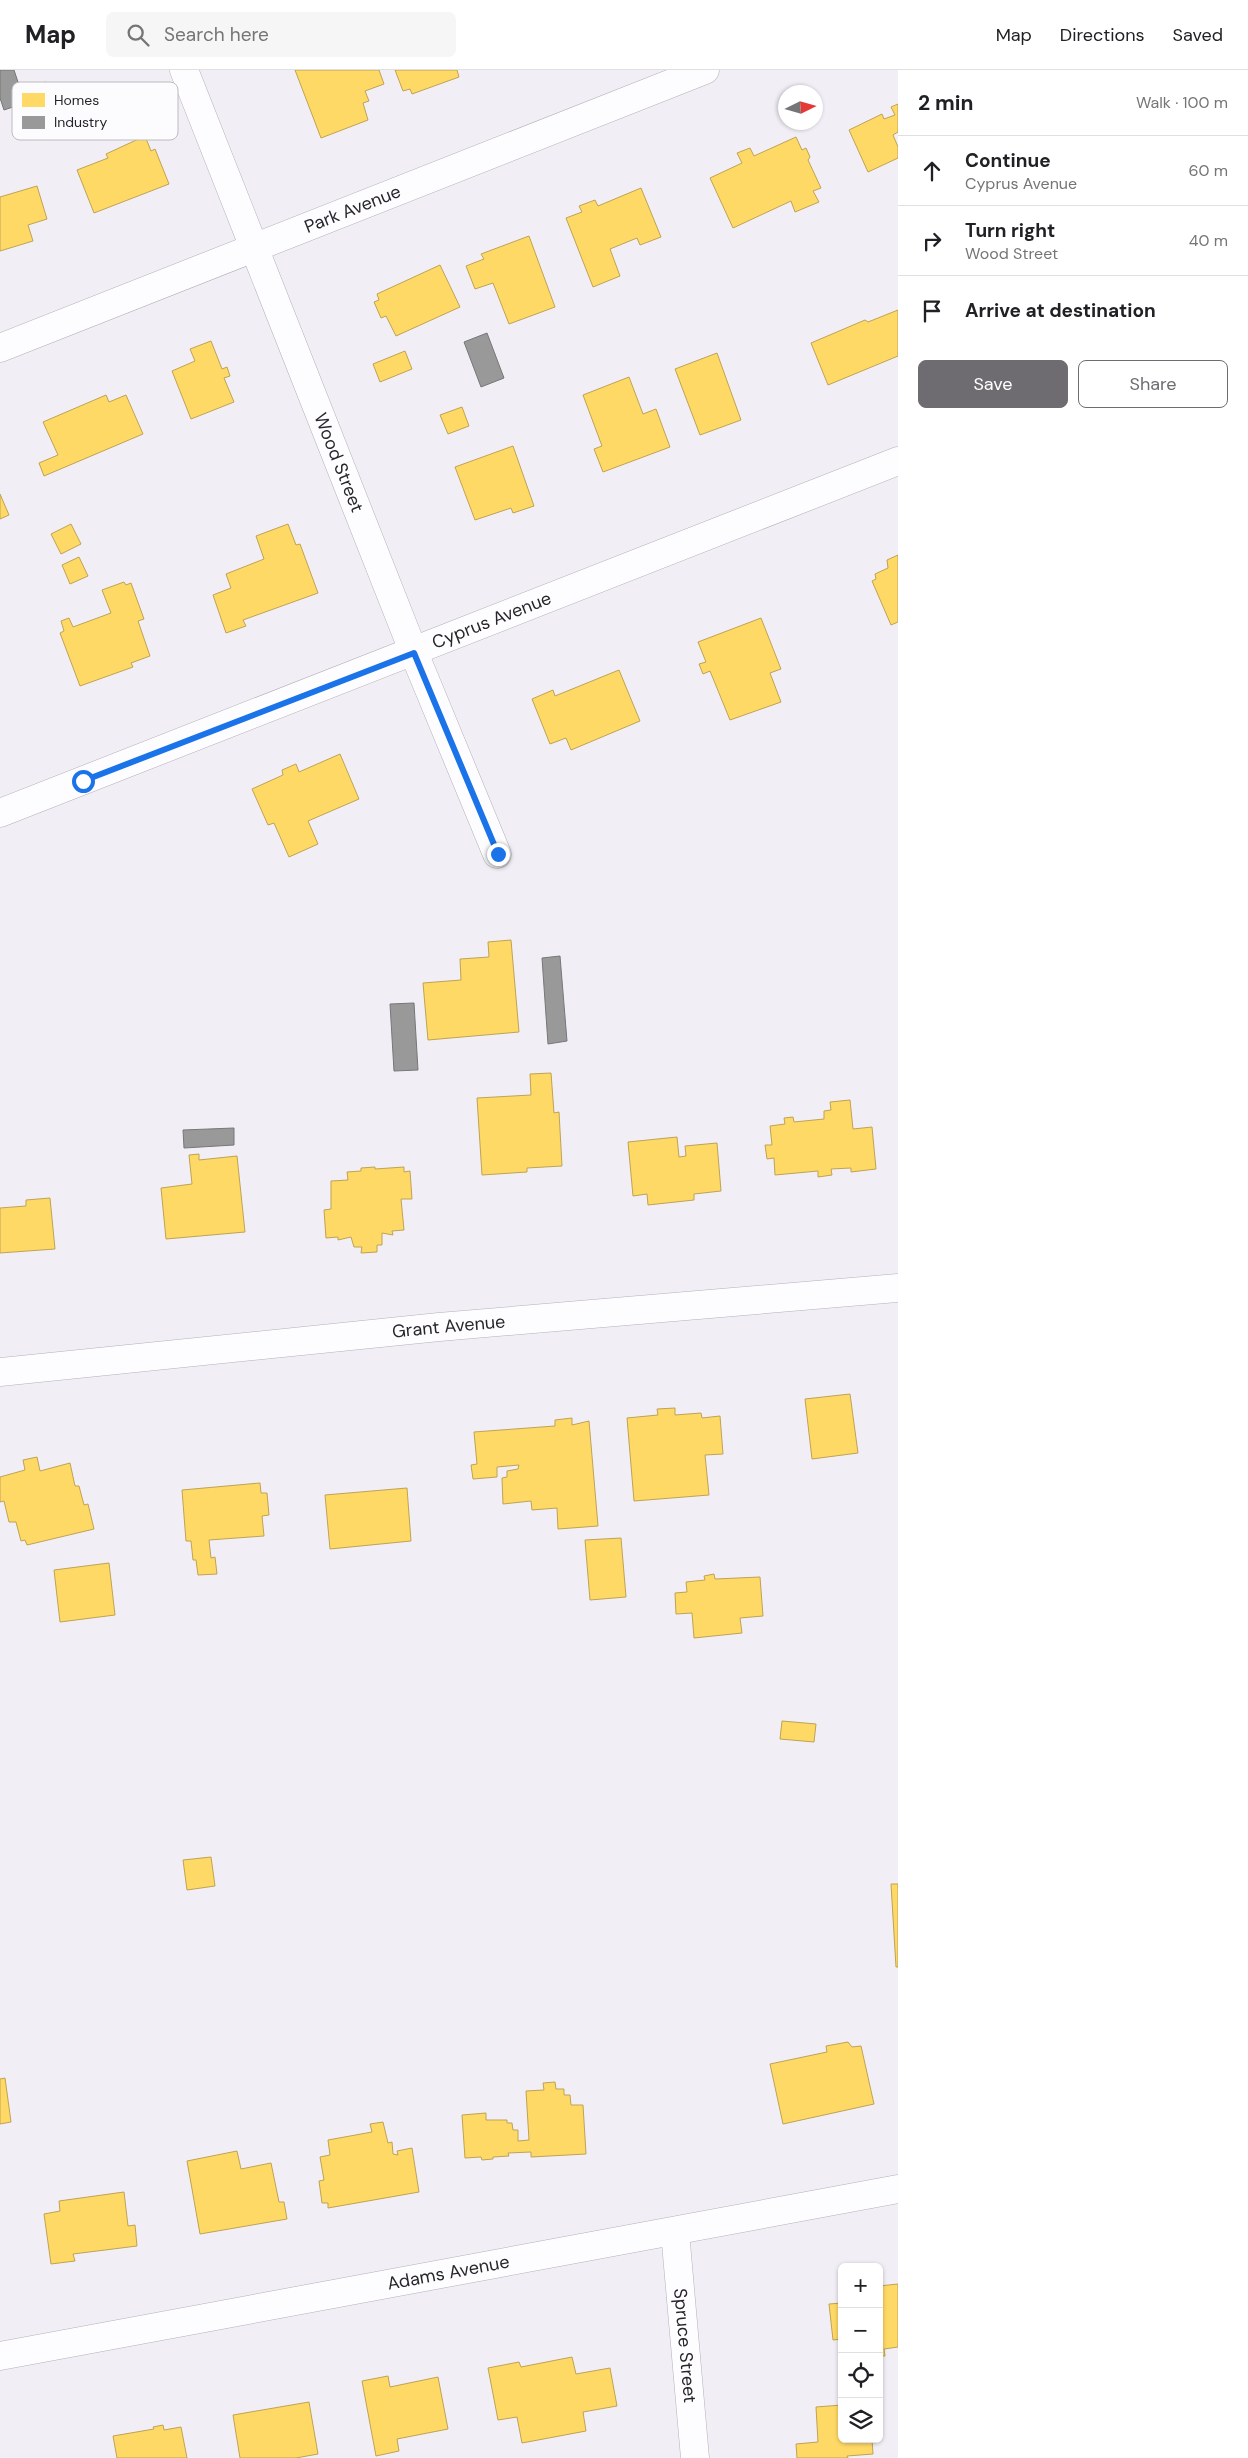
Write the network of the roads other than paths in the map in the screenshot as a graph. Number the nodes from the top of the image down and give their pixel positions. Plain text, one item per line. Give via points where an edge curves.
1 (184, 70) edge
2 (705, 70) edge
3 (256, 248) junction
4 (0, 348) edge
5 (898, 461) edge
6 (414, 653) junction
7 (0, 814) edge
8 (498, 854) dead end
9 (898, 1288) edge
10 (0, 1372) edge
11 (898, 2189) edge
12 (675, 2232) junction
13 (0, 2356) edge
14 (695, 2458) edge

1 - 3 street, Wood Street
2 - 3 street, Park Avenue
3 - 4 street, Park Avenue
3 - 6 street, Wood Street
5 - 6 street, Cyprus Avenue
6 - 7 street, Cyprus Avenue
6 - 8 street, Wood Street
9 - 10 street, Grant Avenue via 439,1327
11 - 12 street, Adams Avenue
12 - 13 street, Adams Avenue
12 - 14 street, Spruce Street

